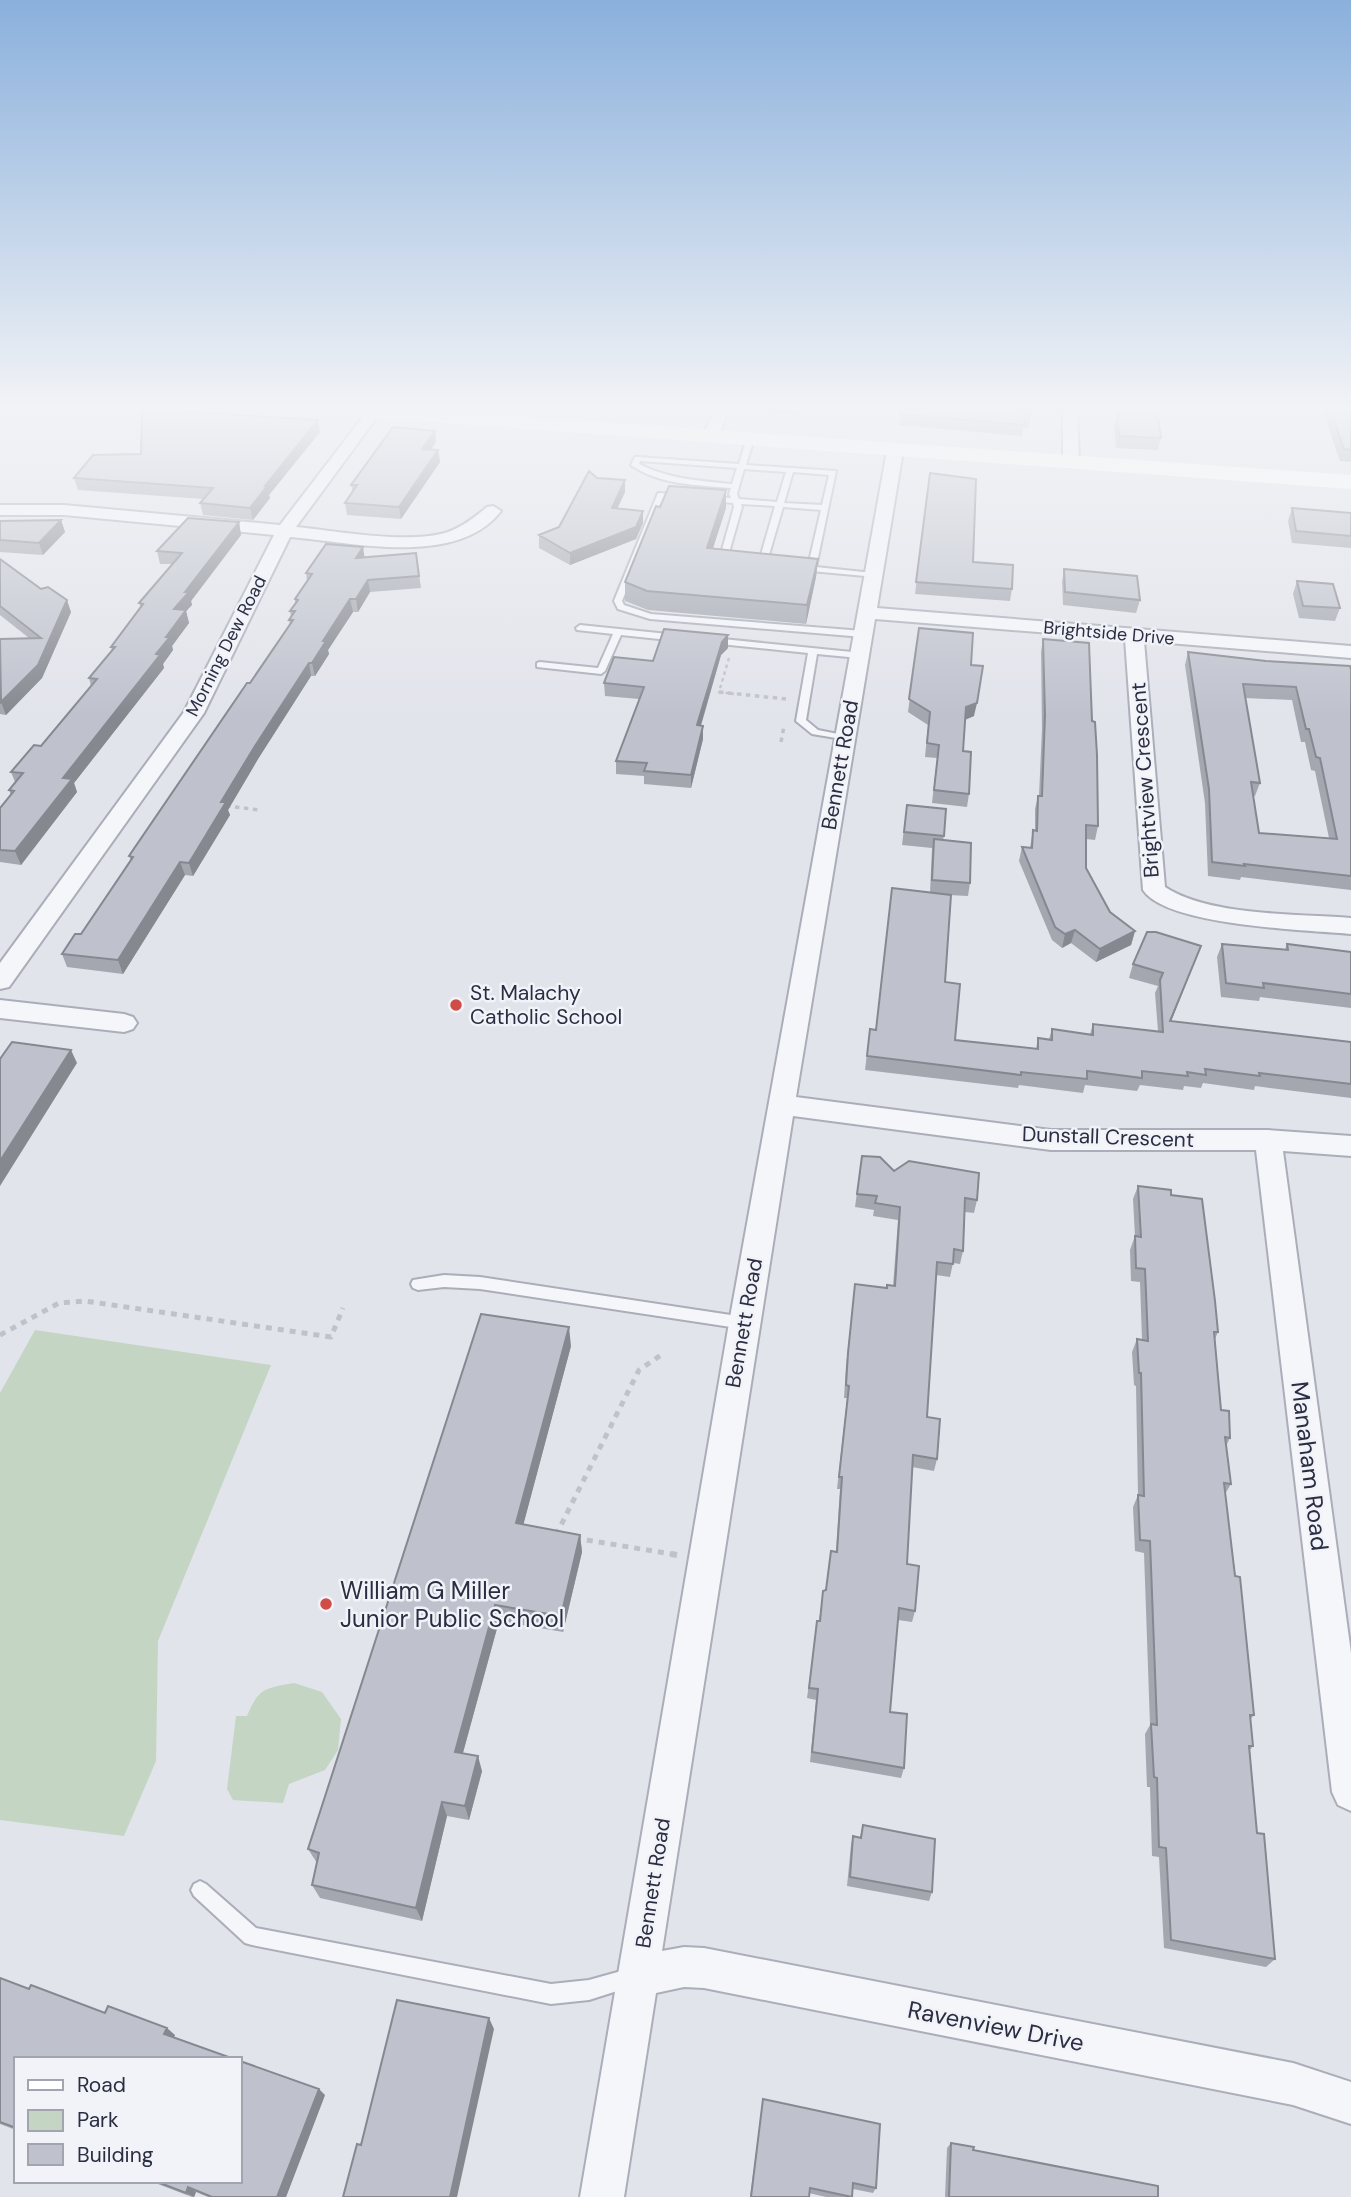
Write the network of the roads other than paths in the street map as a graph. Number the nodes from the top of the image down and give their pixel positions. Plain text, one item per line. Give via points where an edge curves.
1 (494, 511) dead end
2 (81, 512) edge
3 (299, 512) edge
4 (654, 512) edge
5 (737, 512) edge
6 (776, 512) edge
7 (824, 512) edge
8 (884, 512) edge
9 (285, 530) junction
10 (752, 564) junction
11 (774, 566) edge
12 (799, 568) edge
13 (811, 569) junction
14 (873, 575) junction
15 (580, 628) dead end
16 (618, 632) junction
17 (863, 634) junction
18 (1134, 635) junction
19 (694, 640) edge
20 (707, 641) edge
21 (813, 651) junction
22 (1351, 652) edge
23 (540, 665) dead end
24 (845, 738) junction
25 (1351, 926) edge
26 (0, 981) edge
27 (0, 1009) edge
28 (124, 1023) dead end
29 (782, 1105) junction
30 (1268, 1140) junction
31 (1351, 1146) edge
32 (418, 1284) dead end
33 (744, 1323) junction
34 (1351, 1792) edge
35 (200, 1889) dead end
36 (638, 1976) junction
37 (1351, 2103) edge
38 (602, 2197) edge

1 - 9 street via 475,527 441,541 402,542
2 - 9 street
3 - 9 street, Morning Dew Road
4 - 17 lane via 618,601 621,607 650,617
5 - 10 lane via 724,556
6 - 10 lane
7 - 13 lane
8 - 14 street, Bennett Road
9 - 26 street, Morning Dew Road via 194,713
10 - 11 lane
12 - 13 lane
13 - 14 lane
14 - 17 street, Bennett Road
15 - 16 lane
16 - 19 lane
16 - 23 lane via 601,671
17 - 18 street, Brightside Drive
17 - 21 lane
17 - 24 street, Bennett Road
18 - 22 street, Brightside Drive
18 - 25 street, Brightview Crescent via 1154,890 1162,899 1198,910
20 - 21 lane
21 - 24 lane via 801,721 815,732
24 - 29 street, Bennett Road
27 - 28 street
29 - 30 street, Dunstall Crescent via 1051,1140
29 - 33 street, Bennett Road
30 - 31 street, Dunstall Crescent
30 - 34 street, Manaham Road
32 - 33 lane via 480,1283
33 - 36 street, Bennett Road
35 - 36 lane via 252,1936 551,1994 589,1990
36 - 37 street, Ravenview Drive via 704,1968 1293,2084
36 - 38 street, Bennett Road

